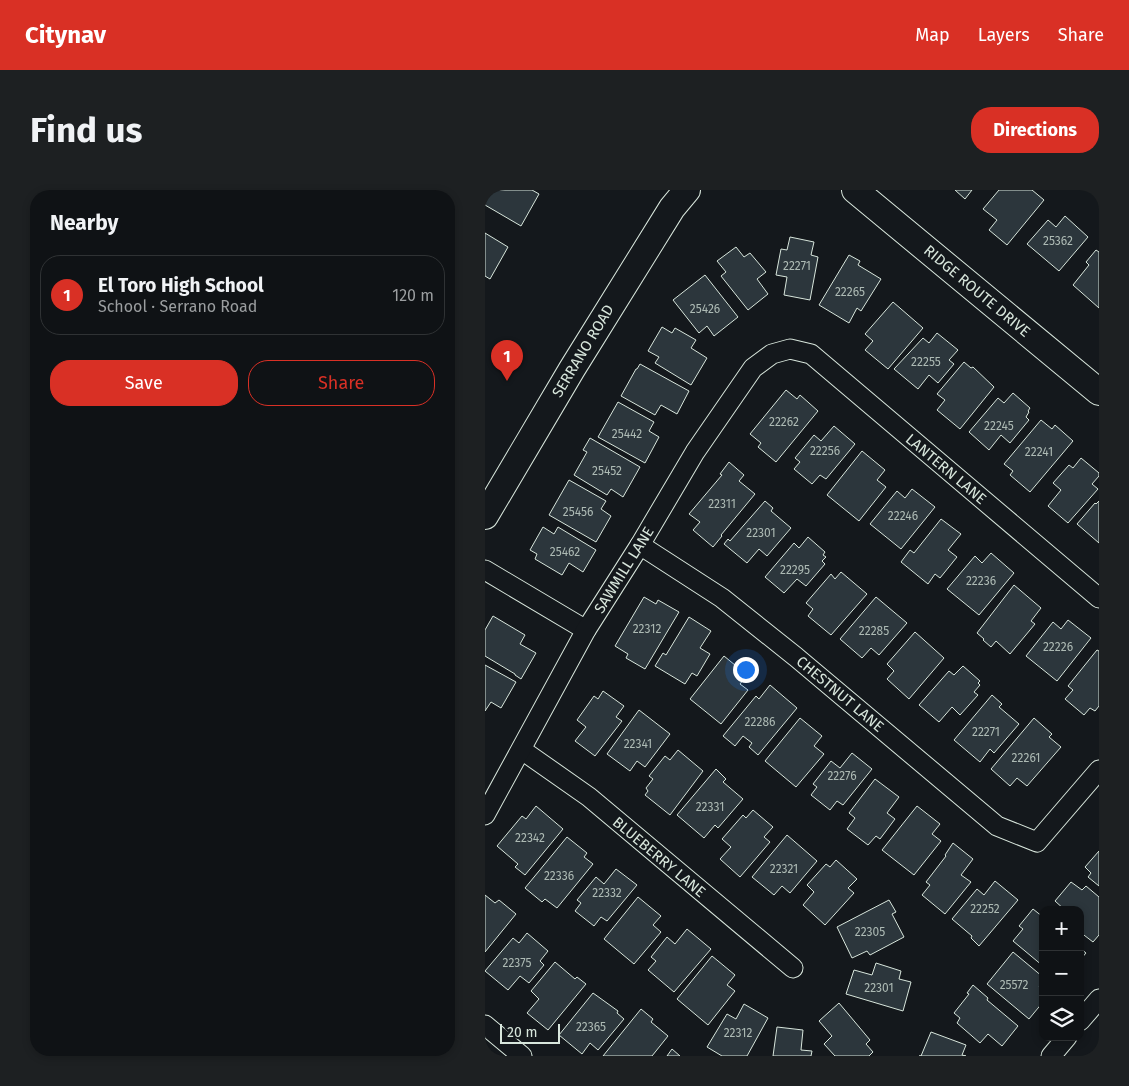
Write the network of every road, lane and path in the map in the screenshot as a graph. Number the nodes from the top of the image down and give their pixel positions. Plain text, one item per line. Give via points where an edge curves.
1 (687, 190) edge
2 (855, 190) edge
3 (790, 349) joint
4 (1099, 392) edge
5 (485, 516) edge
6 (640, 545) junction
7 (485, 570) edge
8 (1099, 598) edge
9 (586, 630) junction
10 (522, 750) junction
11 (1099, 770) edge
12 (485, 815) edge
13 (793, 968) dead end
14 (1099, 999) edge
15 (1084, 1016) edge
16 (485, 1025) edge
17 (1064, 1041) edge
18 (522, 1056) edge
19 (1051, 1056) edge

1 - 5 street, SERRANO ROAD via 672,208 588,343
2 - 4 street, RIDGE ROUTE DRIVE
3 - 6 street, SAWMILL LANE via 772,354 753,368 695,452
3 - 8 street, LANTERN LANE via 811,354
6 - 9 street, SAWMILL LANE
6 - 11 street, CHESTNUT LANE via 722,598 997,826 1037,842
7 - 9 street
9 - 10 street, SAWMILL LANE
10 - 12 street, SAWMILL LANE
10 - 13 street, BLUEBERRY LANE via 589,797
14 - 15 street
16 - 18 street
17 - 19 street

